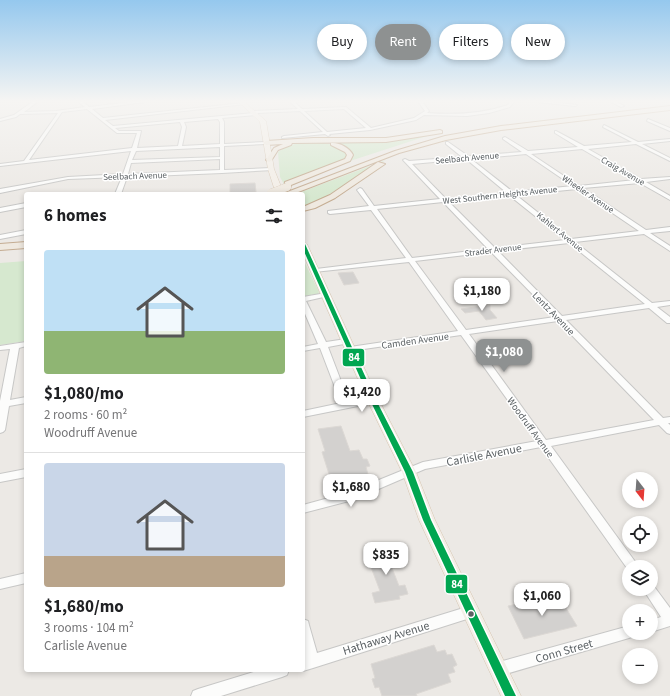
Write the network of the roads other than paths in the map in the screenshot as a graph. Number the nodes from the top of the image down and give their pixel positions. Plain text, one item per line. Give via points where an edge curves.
1 (46, 132) edge
2 (140, 132) edge
3 (183, 132) edge
4 (222, 132) edge
5 (265, 132) edge
6 (323, 132) edge
7 (327, 132) edge
8 (437, 132) edge
9 (452, 132) edge
10 (478, 132) edge
11 (487, 132) edge
12 (556, 132) dead end
13 (616, 132) edge
14 (284, 137) dead end
15 (329, 137) dead end
16 (505, 138) dead end
17 (670, 140) edge
18 (300, 142) junction
19 (266, 143) junction
20 (448, 143) dead end
21 (636, 143) junction
22 (222, 145) junction
23 (180, 147) junction
24 (583, 148) junction
25 (134, 149) junction
26 (527, 153) junction
27 (222, 158) junction
28 (468, 158) junction
29 (269, 160) junction
30 (670, 160) edge
31 (130, 162) junction
32 (406, 162) joint
33 (23, 163) junction
34 (0, 165) edge
35 (0, 168) edge
36 (271, 170) junction
37 (222, 172) junction
38 (124, 177) junction
39 (670, 178) edge
40 (640, 181) junction
41 (578, 187) junction
42 (360, 190) dead end
43 (0, 191) edge
44 (288, 191) edge
45 (119, 192) edge
46 (279, 192) edge
47 (512, 194) junction
48 (329, 198) junction
49 (670, 198) edge
50 (444, 200) junction
51 (24, 205) edge
52 (372, 207) junction
53 (305, 208) edge
54 (0, 210) edge
55 (330, 212) dead end
56 (305, 216) edge
57 (670, 229) edge
58 (24, 232) edge
59 (645, 232) junction
60 (0, 237) edge
61 (570, 241) junction
62 (24, 245) edge
63 (0, 248) edge
64 (305, 248) edge
65 (670, 249) edge
66 (494, 250) junction
67 (24, 252) edge
68 (0, 254) edge
69 (410, 260) junction
70 (316, 271) junction
71 (326, 295) junction
72 (305, 300) edge
73 (670, 303) edge
74 (305, 304) edge
75 (651, 306) junction
76 (560, 319) junction
77 (670, 321) edge
78 (463, 333) junction
79 (24, 344) edge
80 (323, 345) junction
81 (348, 345) junction
82 (15, 346) junction
83 (0, 348) edge
84 (305, 349) edge
85 (24, 400) edge
86 (373, 400) junction
87 (2, 404) edge
88 (346, 406) junction
89 (305, 414) edge
90 (665, 421) edge
91 (0, 430) edge
92 (670, 431) edge
93 (543, 444) junction
94 (409, 472) junction
95 (24, 473) edge
96 (0, 478) edge
97 (305, 508) edge
98 (628, 560) edge
99 (24, 578) edge
100 (0, 584) edge
101 (653, 596) edge
102 (470, 612) junction
103 (670, 619) edge
104 (658, 623) edge
105 (622, 634) edge
106 (305, 640) edge
107 (308, 662) edge
108 (499, 669) junction
109 (276, 672) edge
110 (198, 696) edge
111 (511, 696) edge

1 - 33 street
2 - 25 street
3 - 23 street
4 - 22 street
5 - 19 main road
6 - 14 street
7 - 15 street
8 - 19 highway via 392,140
9 - 44 highway via 404,145
10 - 44 highway via 414,147
11 - 48 highway via 444,141 401,154 373,168
12 - 24 street, Craig Avenue
13 - 21 street
16 - 26 street, Wheeler Avenue
17 - 21 street, Seelbach Avenue
18 - 19 highway
18 - 29 highway via 279,148 273,152
18 - 44 highway via 338,145 348,151 350,156 343,163 288,184
19 - 22 street
19 - 29 main road
20 - 28 street, Kahlert Avenue
21 - 24 street, Seelbach Avenue
21 - 30 street
22 - 23 street
22 - 27 street
23 - 25 street
24 - 26 street, Seelbach Avenue
24 - 40 street, Craig Avenue
25 - 31 street
25 - 33 street
26 - 28 street, Seelbach Avenue
26 - 41 street, Wheeler Avenue
27 - 31 street
27 - 37 street
28 - 32 street, Seelbach Avenue
28 - 47 street, Kahlert Avenue
29 - 36 main road
31 - 38 street
32 - 50 street, Lentz Avenue
33 - 34 street
33 - 35 street
36 - 37 street, Seelbach Avenue
36 - 46 main road
37 - 38 street, Seelbach Avenue
38 - 43 street, Seelbach Avenue via 65,178
38 - 45 street
39 - 40 street, West Southern Heights Avenue
40 - 41 street, West Southern Heights Avenue
40 - 49 street, Craig Avenue
41 - 47 street, West Southern Heights Avenue
41 - 59 street, Wheeler Avenue
42 - 52 street, Woodruff Avenue
47 - 50 street, West Southern Heights Avenue
47 - 61 street, Kahlert Avenue
48 - 53 highway
48 - 56 highway
50 - 52 street, West Southern Heights Avenue
50 - 66 street, Lentz Avenue
51 - 54 street
52 - 55 street, West Southern Heights Avenue
52 - 69 street, Woodruff Avenue
57 - 59 street, Strader Avenue
58 - 60 street
59 - 61 street, Strader Avenue
59 - 65 street, Wheeler Avenue
61 - 66 street, Strader Avenue
61 - 75 street, Kahlert Avenue
62 - 63 highway
64 - 70 main road
66 - 69 street, Strader Avenue
66 - 76 street, Lentz Avenue
67 - 68 highway
69 - 70 street, Strader Avenue
69 - 78 street, Woodruff Avenue
70 - 71 main road
71 - 72 street
71 - 81 main road
73 - 75 street, Camden Avenue
74 - 80 street
75 - 76 street, Camden Avenue
75 - 77 street, Kahlert Avenue
76 - 78 street, Camden Avenue
76 - 90 street, Lentz Avenue
78 - 81 street, Camden Avenue
78 - 93 street, Woodruff Avenue
79 - 82 street
80 - 81 street, Camden Avenue
80 - 84 street, Camden Avenue
80 - 88 street
81 - 86 main road
82 - 83 street
82 - 87 street
85 - 87 street
86 - 88 street
86 - 94 main road
87 - 91 street
88 - 89 street
90 - 92 street, Lentz Avenue
90 - 93 street, Carlisle Avenue
93 - 94 street, Carlisle Avenue via 423,466
93 - 98 street, Woodruff Avenue
94 - 97 street, Carlisle Avenue via 349,497
94 - 102 main road
95 - 96 street
99 - 100 street
101 - 103 street
102 - 107 street, Hathaway Avenue
102 - 108 main road
103 - 104 street
105 - 108 street, Conn Street
106 - 107 street
108 - 111 main road
109 - 110 street

